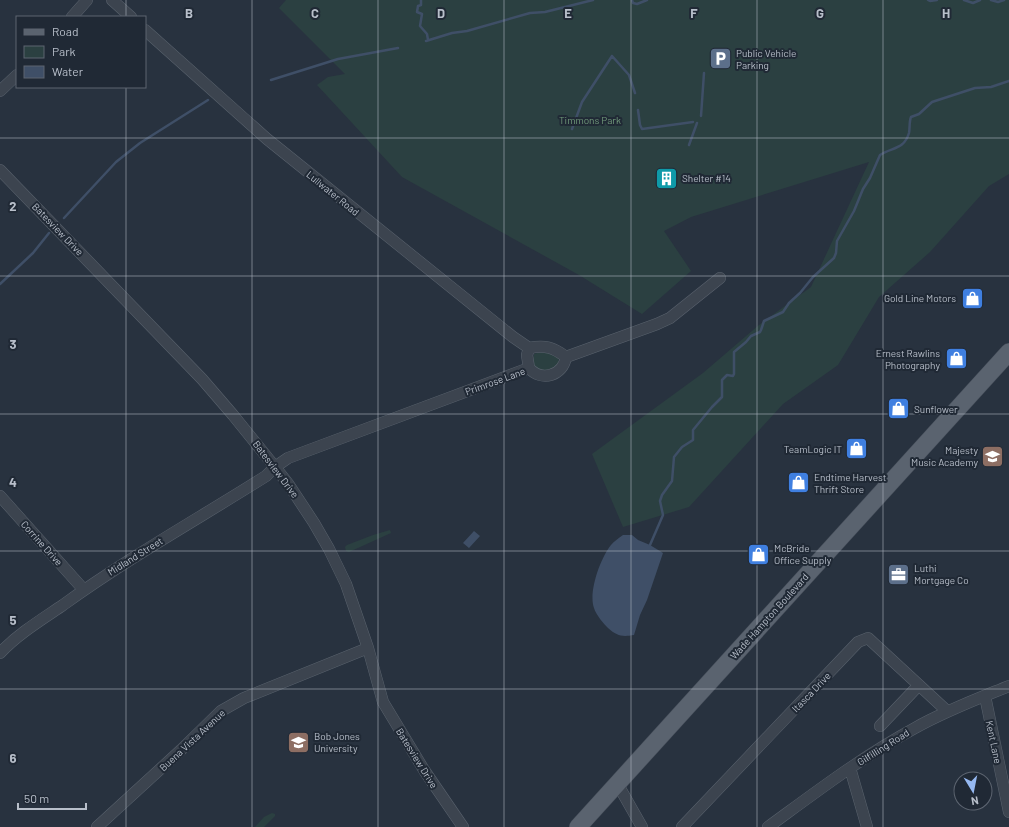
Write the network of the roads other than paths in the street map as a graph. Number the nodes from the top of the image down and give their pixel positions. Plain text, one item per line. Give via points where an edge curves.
1 (88, 0) edge
2 (112, 0) edge
3 (73, 16) edge
4 (130, 16) edge
5 (146, 31) edge
6 (16, 76) edge
7 (0, 91) edge
8 (0, 170) edge
9 (720, 278) dead end
10 (529, 348) junction
11 (1009, 352) edge
12 (566, 357) junction
13 (529, 368) junction
14 (275, 467) junction
15 (0, 496) edge
16 (84, 590) junction
17 (368, 648) junction
18 (0, 653) edge
19 (919, 685) junction
20 (1009, 686) edge
21 (985, 696) junction
22 (947, 711) junction
23 (880, 726) dead end
24 (850, 768) junction
25 (617, 783) junction
26 (1009, 812) edge
27 (97, 827) edge
28 (463, 827) edge
29 (578, 827) edge
30 (642, 827) edge
31 (682, 827) edge
32 (768, 827) edge
33 (867, 827) edge

1 - 3 street
2 - 4 street
5 - 10 street, Lullwater Road via 272,144
6 - 7 street
8 - 14 street, Batesview Drive via 202,379
9 - 12 street via 670,318
10 - 12 street via 540,346 556,349
10 - 13 street
11 - 25 main road, Wade Hampton Boulevard
12 - 13 street, Primrose Lane via 564,365 553,374 540,376
13 - 14 street, Primrose Lane via 288,458
14 - 16 street, Midland Street via 266,476
14 - 17 street, Batesview Drive via 329,549 346,584
15 - 16 street, Corrine Drive
16 - 18 street, Midland Street via 20,635
17 - 27 street, Buena Vista Avenue via 244,698 221,712
17 - 28 street, Batesview Drive via 383,702 424,770
19 - 22 street, Itasca Drive
19 - 23 street
19 - 31 street, Itasca Drive via 868,638 858,642
20 - 21 street, Gilfilling Road
21 - 22 street, Gilfilling Road
21 - 26 street, Kent Lane
22 - 24 street, Gilfilling Road
24 - 32 street, Gilfilling Road
24 - 33 street
25 - 29 main road, Wade Hampton Boulevard
25 - 30 street

